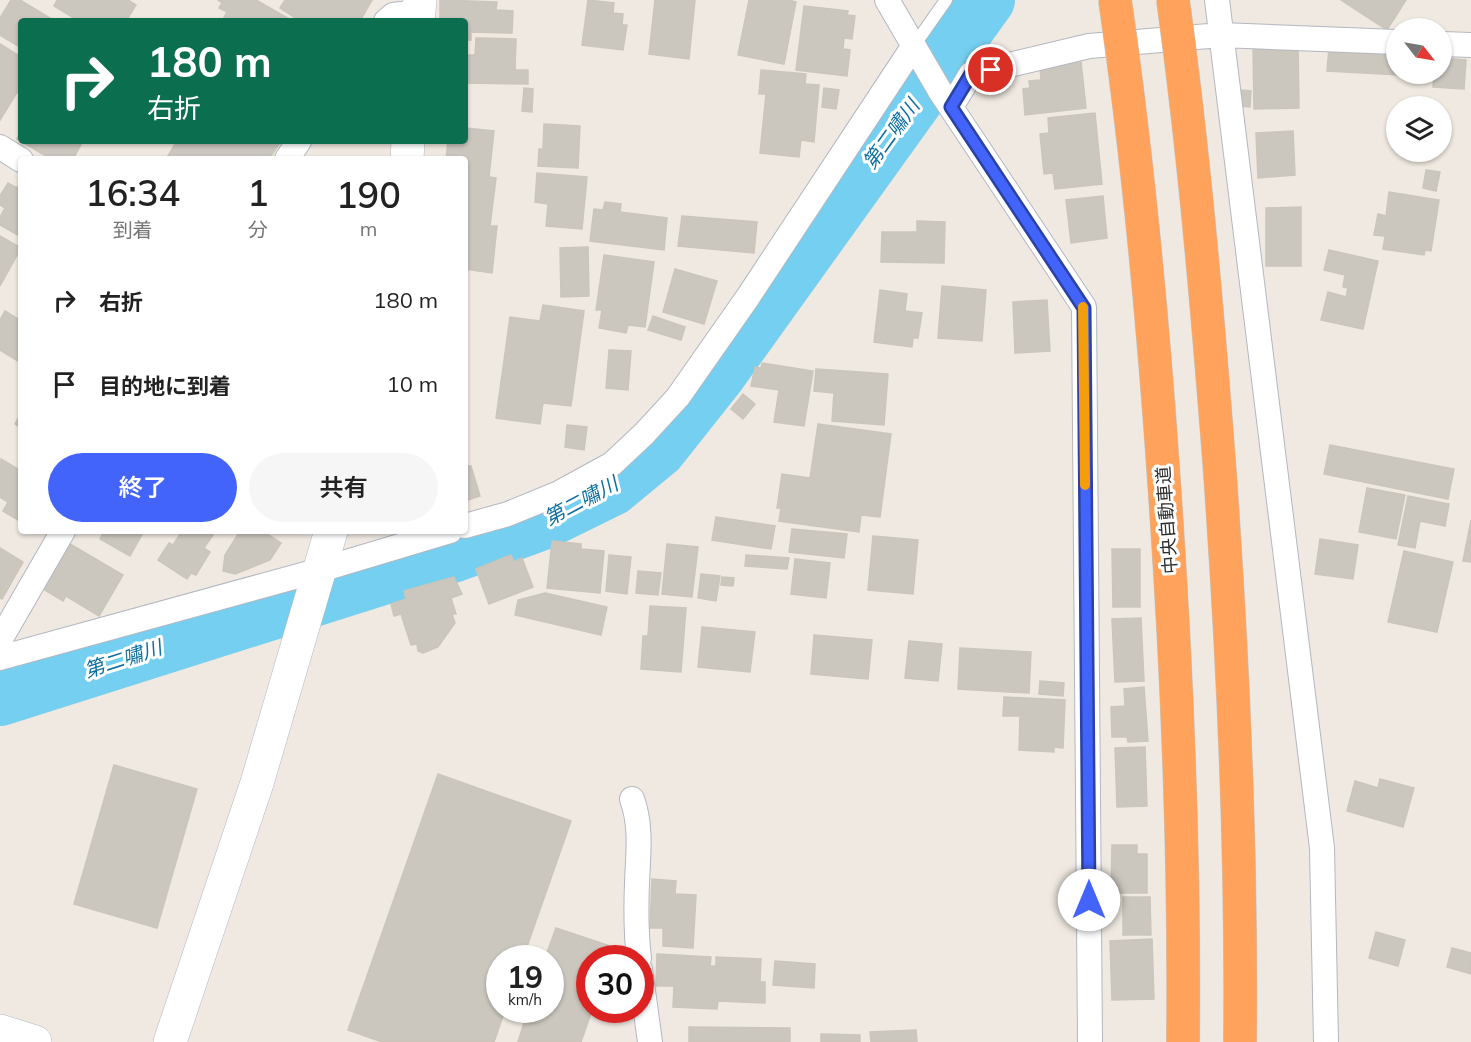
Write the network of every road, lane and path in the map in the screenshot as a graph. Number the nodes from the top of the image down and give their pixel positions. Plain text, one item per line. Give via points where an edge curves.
1 (886, 0) edge
2 (945, 0) edge
3 (1115, 0) edge
4 (1173, 0) edge
5 (1217, 0) edge
6 (419, 11) edge
7 (390, 18) edge
8 (1221, 35) junction
9 (1386, 42) edge
10 (1452, 44) edge
11 (1471, 45) edge
12 (916, 53) junction
13 (945, 99) junction
14 (0, 147) edge
15 (18, 158) edge
16 (468, 525) edge
17 (61, 534) edge
18 (330, 534) edge
19 (442, 534) edge
20 (317, 580) junction
21 (0, 640) edge
22 (0, 658) edge
23 (632, 799) dead end
24 (639, 945) edge
25 (647, 1023) edge
26 (0, 1030) edge
27 (35, 1042) edge
28 (170, 1042) edge
29 (650, 1042) edge
30 (1090, 1042) edge
31 (1184, 1042) edge
32 (1240, 1042) edge
33 (1326, 1042) edge

1 - 12 street
2 - 12 lane
3 - 31 highway, 中央自動車道, bridge via 1156,363 1173,608
4 - 32 highway, bridge via 1210,345 1231,633 1241,939
5 - 8 street
6 - 7 street
8 - 9 street
8 - 13 street via 1089,46 971,74
8 - 33 street via 1322,848
10 - 11 street
12 - 13 street
12 - 16 street via 678,397 644,434 612,464 559,493
13 - 30 street via 1084,308
14 - 15 street
17 - 21 street
18 - 20 street
19 - 20 street
20 - 22 street
20 - 28 street via 257,783
23 - 24 street via 638,814
25 - 29 street
26 - 27 street

